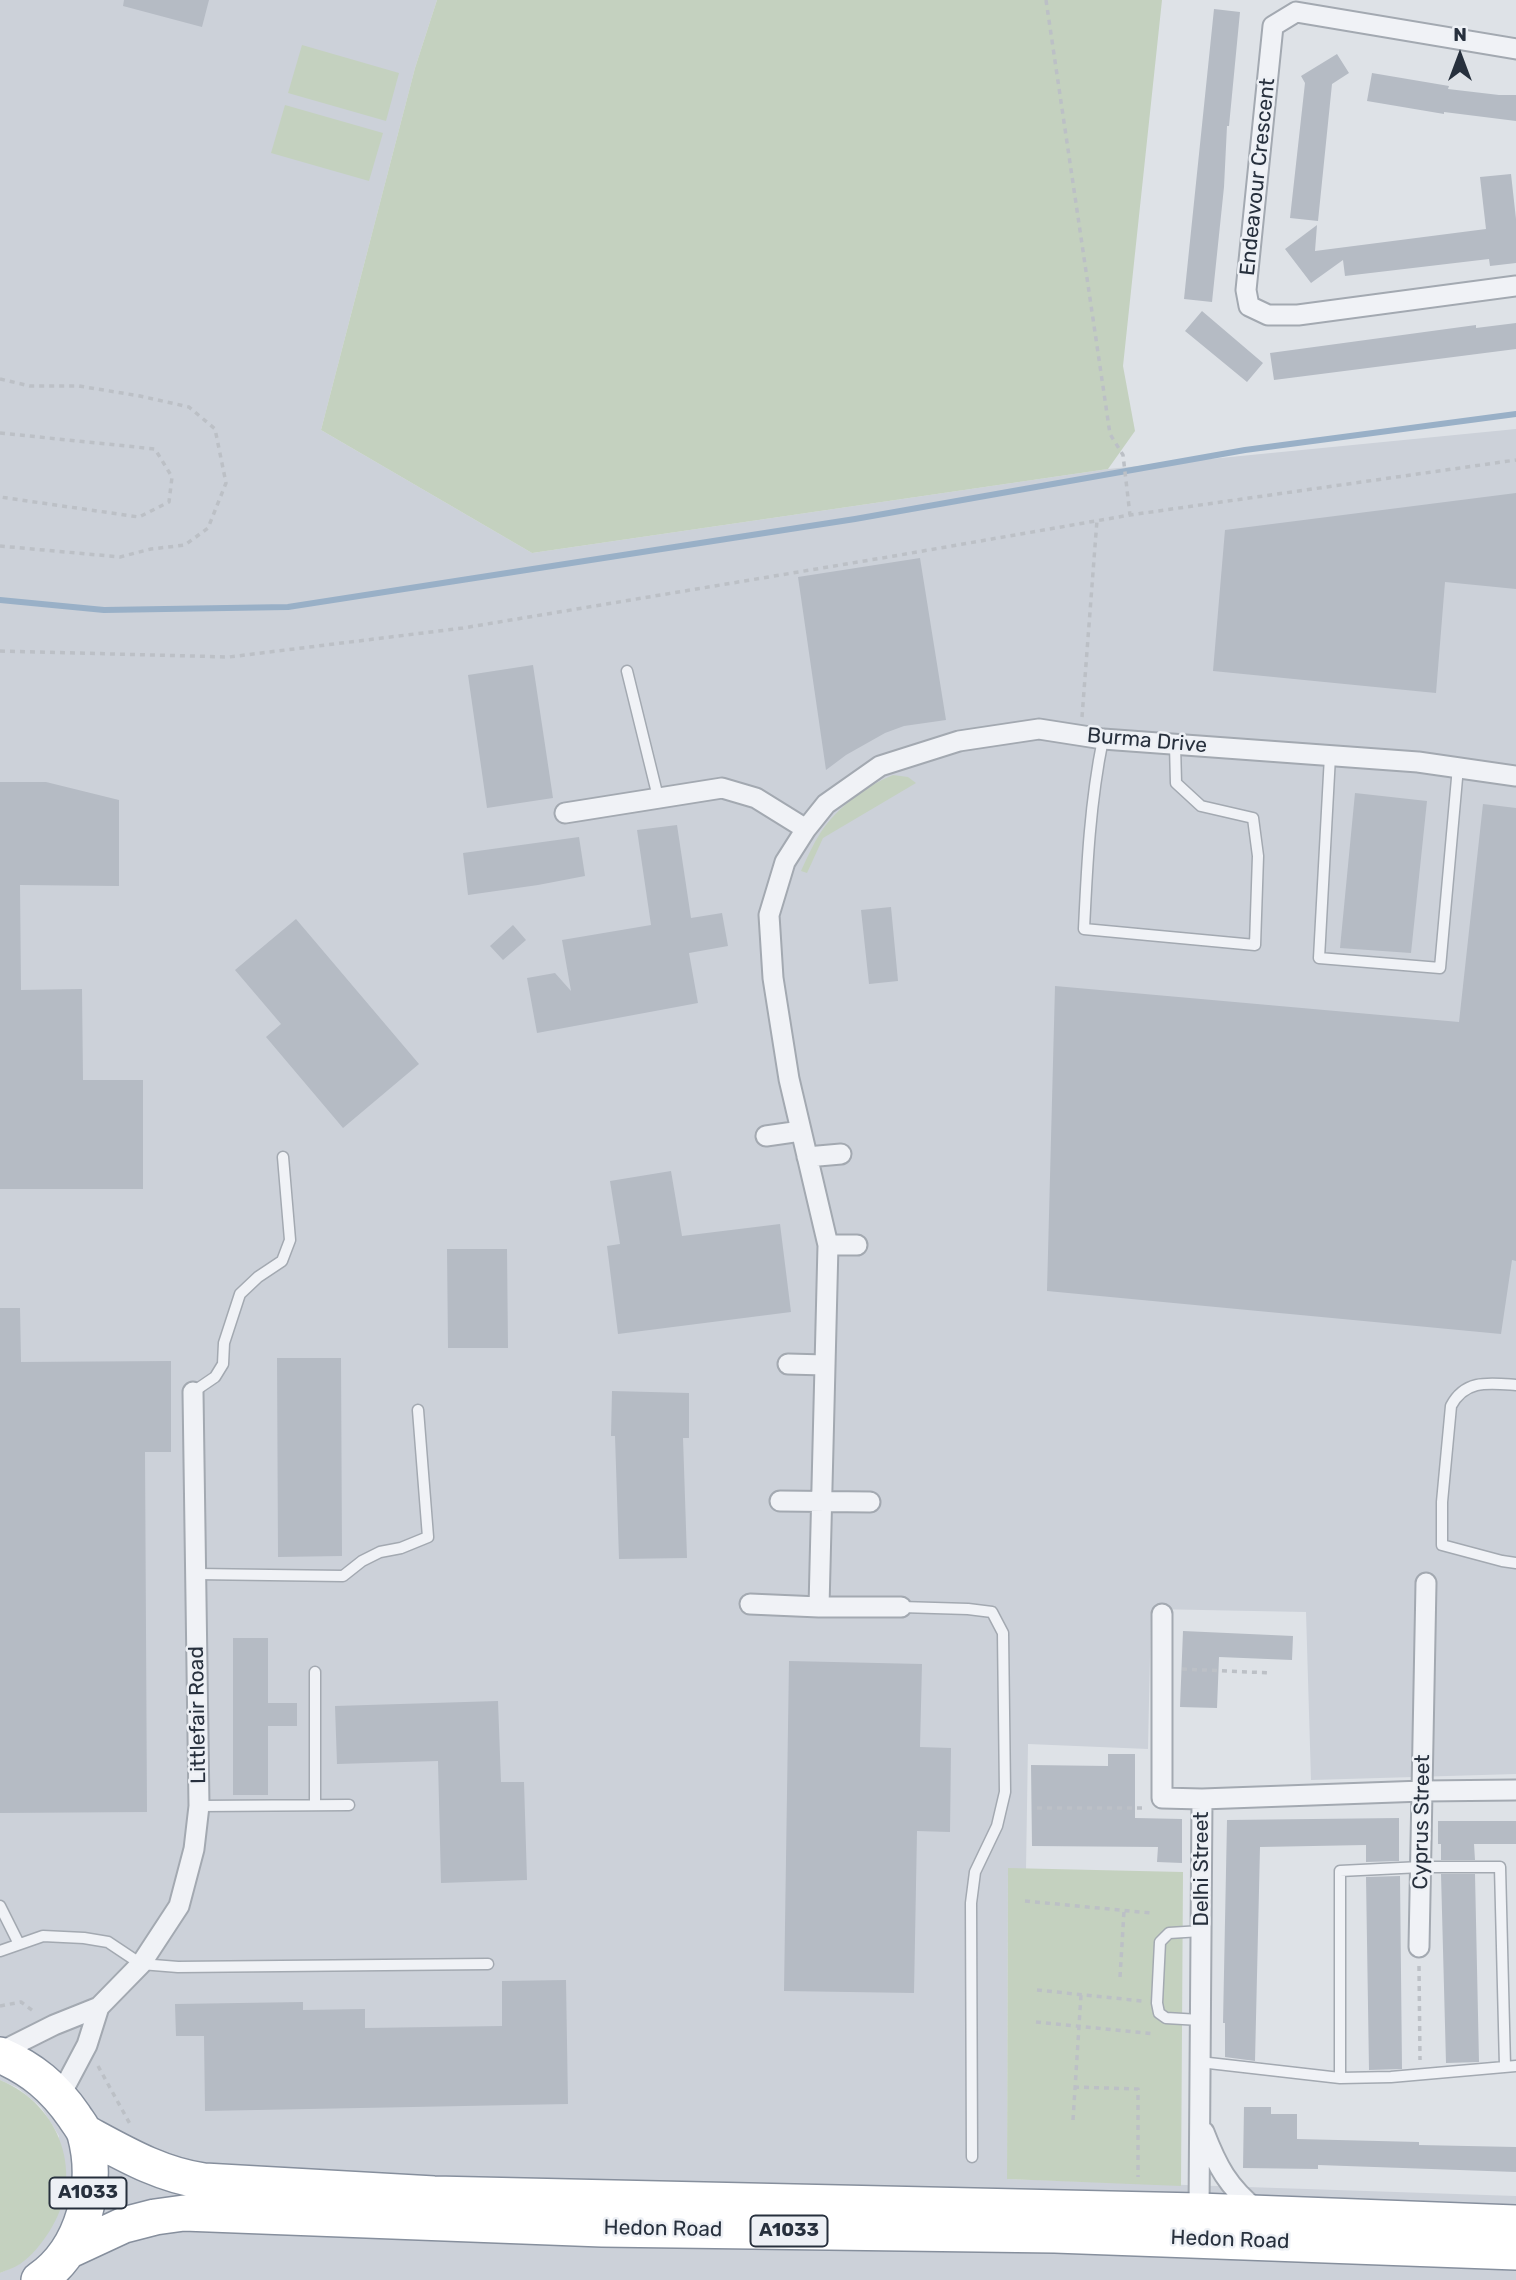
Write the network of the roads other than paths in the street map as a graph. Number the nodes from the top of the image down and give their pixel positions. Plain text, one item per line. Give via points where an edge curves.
1 (1516, 49) edge
2 (1516, 286) edge
3 (627, 671) dead end
4 (1103, 739) junction
5 (1175, 745) junction
6 (1330, 756) junction
7 (1458, 767) junction
8 (1516, 776) edge
9 (658, 797) junction
10 (565, 813) dead end
11 (806, 829) junction
12 (801, 1131) junction
13 (766, 1136) dead end
14 (841, 1154) dead end
15 (283, 1157) dead end
16 (807, 1157) junction
17 (828, 1245) junction
18 (857, 1245) dead end
19 (788, 1364) dead end
20 (824, 1365) junction
21 (1516, 1385) edge
22 (193, 1392) joint
23 (418, 1410) dead end
24 (780, 1501) dead end
25 (821, 1501) junction
26 (870, 1502) dead end
27 (1516, 1563) edge
28 (196, 1574) junction
29 (1426, 1583) dead end
30 (750, 1604) dead end
31 (819, 1607) junction
32 (901, 1608) joint
33 (1162, 1614) dead end
34 (315, 1672) dead end
35 (1516, 1790) edge
36 (1423, 1791) junction
37 (1202, 1799) junction
38 (315, 1805) junction
39 (349, 1805) dead end
40 (199, 1806) junction
41 (1421, 1867) junction
42 (0, 1906) edge
43 (1201, 1931) junction
44 (19, 1944) junction
45 (1419, 1947) road end
46 (0, 1951) edge
47 (141, 1964) junction
48 (488, 1964) dead end
49 (99, 2007) junction
50 (1200, 2020) junction
51 (0, 2054) edge
52 (1200, 2062) junction
53 (1511, 2066) edge
54 (1340, 2078) junction
55 (60, 2096) junction
56 (1200, 2122) junction
57 (85, 2132) junction
58 (972, 2157) dead end
59 (1199, 2211) junction
60 (1260, 2213) junction
61 (1516, 2223) edge
62 (68, 2251) junction
63 (1516, 2252) edge
64 (40, 2280) edge

1 - 2 street, Endeavour Crescent via 1296,12 1273,26 1246,290 1249,306 1268,315 1298,315
3 - 9 lane
4 - 5 street, Burma Drive
4 - 5 lane via 1088,837 1084,929 1255,945 1258,856 1254,818 1201,806 1176,783
4 - 11 street, Burma Drive via 1040,729 959,741 880,766 826,803
5 - 6 street, Burma Drive
6 - 7 street, Burma Drive
6 - 7 lane via 1319,958 1440,968
7 - 8 street, Burma Drive
9 - 10 street
9 - 11 street via 722,788 756,798
11 - 12 street, Burma Drive via 785,862 769,915 773,978
12 - 13 street
12 - 16 street, Burma Drive
14 - 16 street
15 - 22 lane via 290,1240 282,1261 240,1294 224,1343 223,1364 215,1377
16 - 17 street, Burma Drive
17 - 18 street
17 - 20 street, Burma Drive
19 - 20 street
20 - 25 street, Burma Drive
21 - 27 lane via 1472,1385 1457,1394 1451,1406 1441,1545
22 - 28 street, Littlefair Road
23 - 28 lane via 428,1537 380,1552 343,1576
24 - 25 street
25 - 26 street
25 - 31 street, Burma Drive
28 - 40 street, Littlefair Road
29 - 36 street, Cyprus Street
30 - 31 street
31 - 32 street
32 - 58 lane via 992,1612 1003,1633 1006,1792 997,1826 975,1872 971,1903
33 - 37 street, Delhi Street via 1162,1798
34 - 38 lane
35 - 36 street
36 - 37 street
36 - 41 street, Cyprus Street
37 - 43 street, Delhi Street
38 - 39 lane
38 - 40 lane
40 - 47 street, Littlefair Road via 194,1849 179,1906
41 - 45 street, Cyprus Street
41 - 53 lane via 1500,1867
41 - 54 lane via 1340,1871
42 - 44 lane
43 - 50 street, Delhi Street
43 - 50 lane via 1169,1933 1160,1942 1157,2003 1166,2018
44 - 46 lane
44 - 47 lane via 43,1936 108,1942
47 - 48 lane
47 - 49 street, Littlefair Road
49 - 51 street, Littlefair Road
49 - 55 street, Littlefair Road via 87,2045
50 - 52 street, Delhi Street
51 - 55 highway, A1033 via 42,2078
52 - 54 lane
52 - 56 street, Delhi Street
53 - 54 lane
55 - 57 highway, A1033
56 - 59 street, Delhi Street
56 - 60 street, Delhi Street via 1226,2179
57 - 59 highway, Hedon Road / A1033 via 153,2169 204,2181 499,2196
57 - 62 highway, A1033 via 90,2179 85,2216
59 - 60 highway, Hedon Road / A1033
60 - 61 highway, Hedon Road / A1033
62 - 63 highway, Hedon Road / A1033 via 124,2225 184,2213 602,2229 1069,2235
62 - 64 highway, A1033

